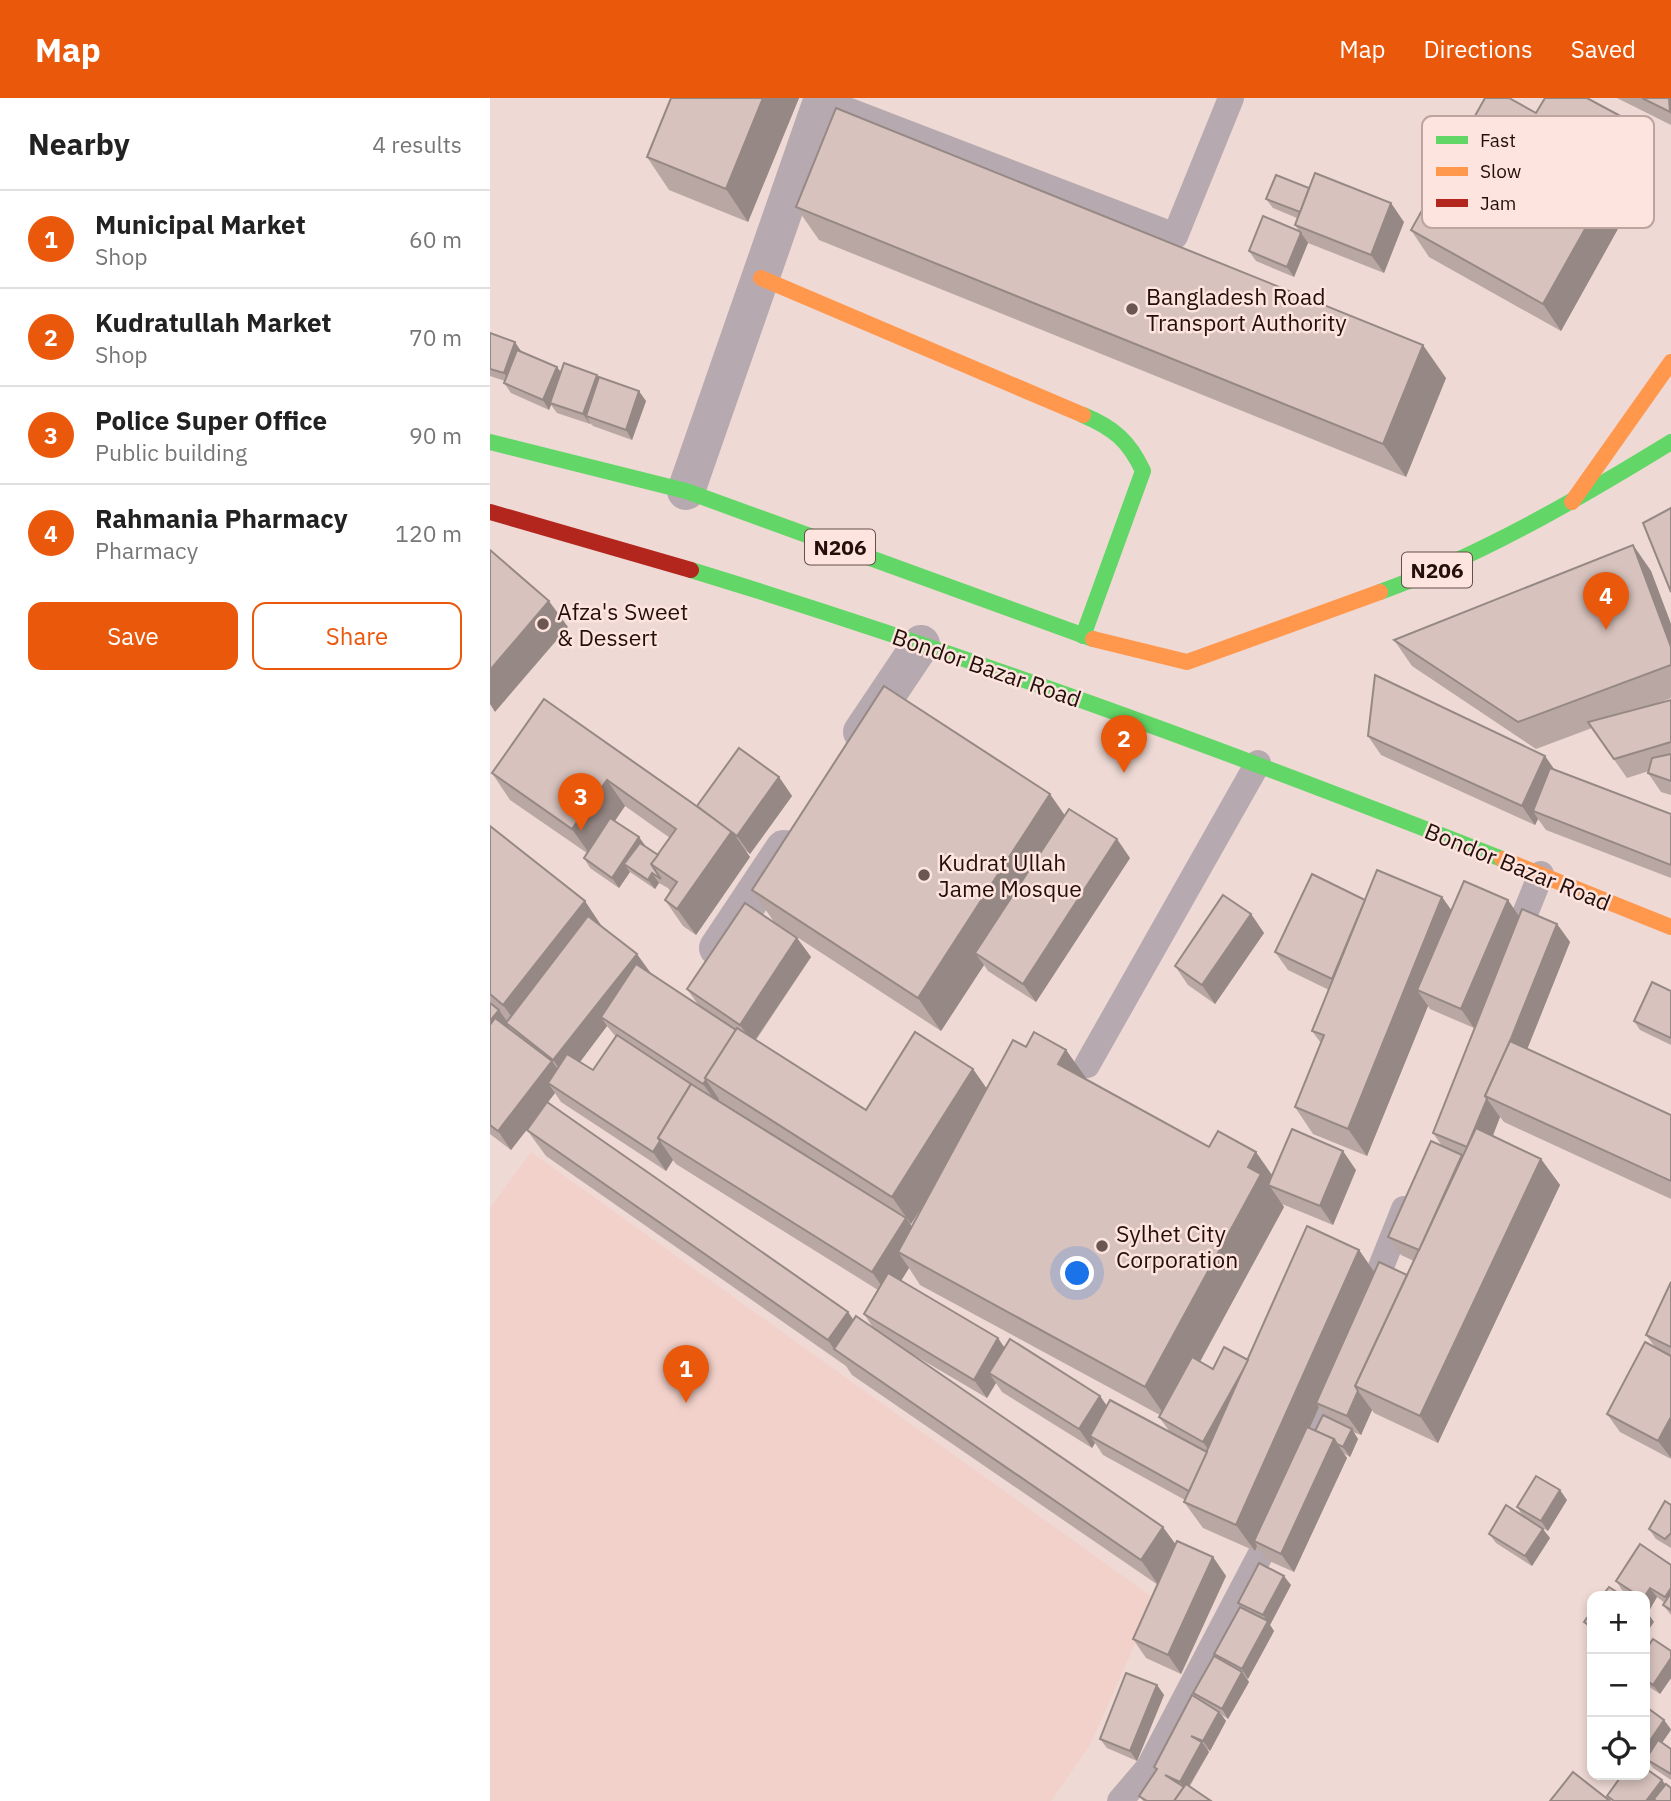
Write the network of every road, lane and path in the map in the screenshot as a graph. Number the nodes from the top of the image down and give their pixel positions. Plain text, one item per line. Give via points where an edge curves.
1 (1231, 98) edge
2 (822, 99) edge
3 (761, 278) junction
4 (1671, 362) edge
5 (490, 442) edge
6 (1671, 442) edge
7 (685, 491) junction
8 (1572, 502) junction
9 (490, 512) edge
10 (1083, 636) junction
11 (921, 644) junction
12 (844, 759) edge
13 (1258, 762) junction
14 (806, 817) edge
15 (1541, 874) junction
16 (1671, 927) edge
17 (1504, 963) edge
18 (698, 978) edge
19 (1087, 1065) dead end
20 (1416, 1180) edge
21 (1359, 1321) edge
22 (1343, 1359) edge
23 (1120, 1801) edge

1 - 2 lane via 1175,236
2 - 3 street
3 - 7 street
3 - 10 main road via 1098,421 1130,446 1143,471
4 - 8 main road
5 - 7 main road, N206
6 - 8 main road, N206
7 - 10 main road, N206
8 - 10 main road, N206 via 1424,576 1187,662
9 - 11 main road, Bondor Bazar Road via 793,599
11 - 12 street
11 - 13 main road, Bondor Bazar Road
13 - 15 main road, Bondor Bazar Road
13 - 19 lane
14 - 18 street
15 - 16 main road, Bondor Bazar Road
15 - 17 lane
20 - 21 lane
22 - 23 lane via 1289,1493 1149,1767

